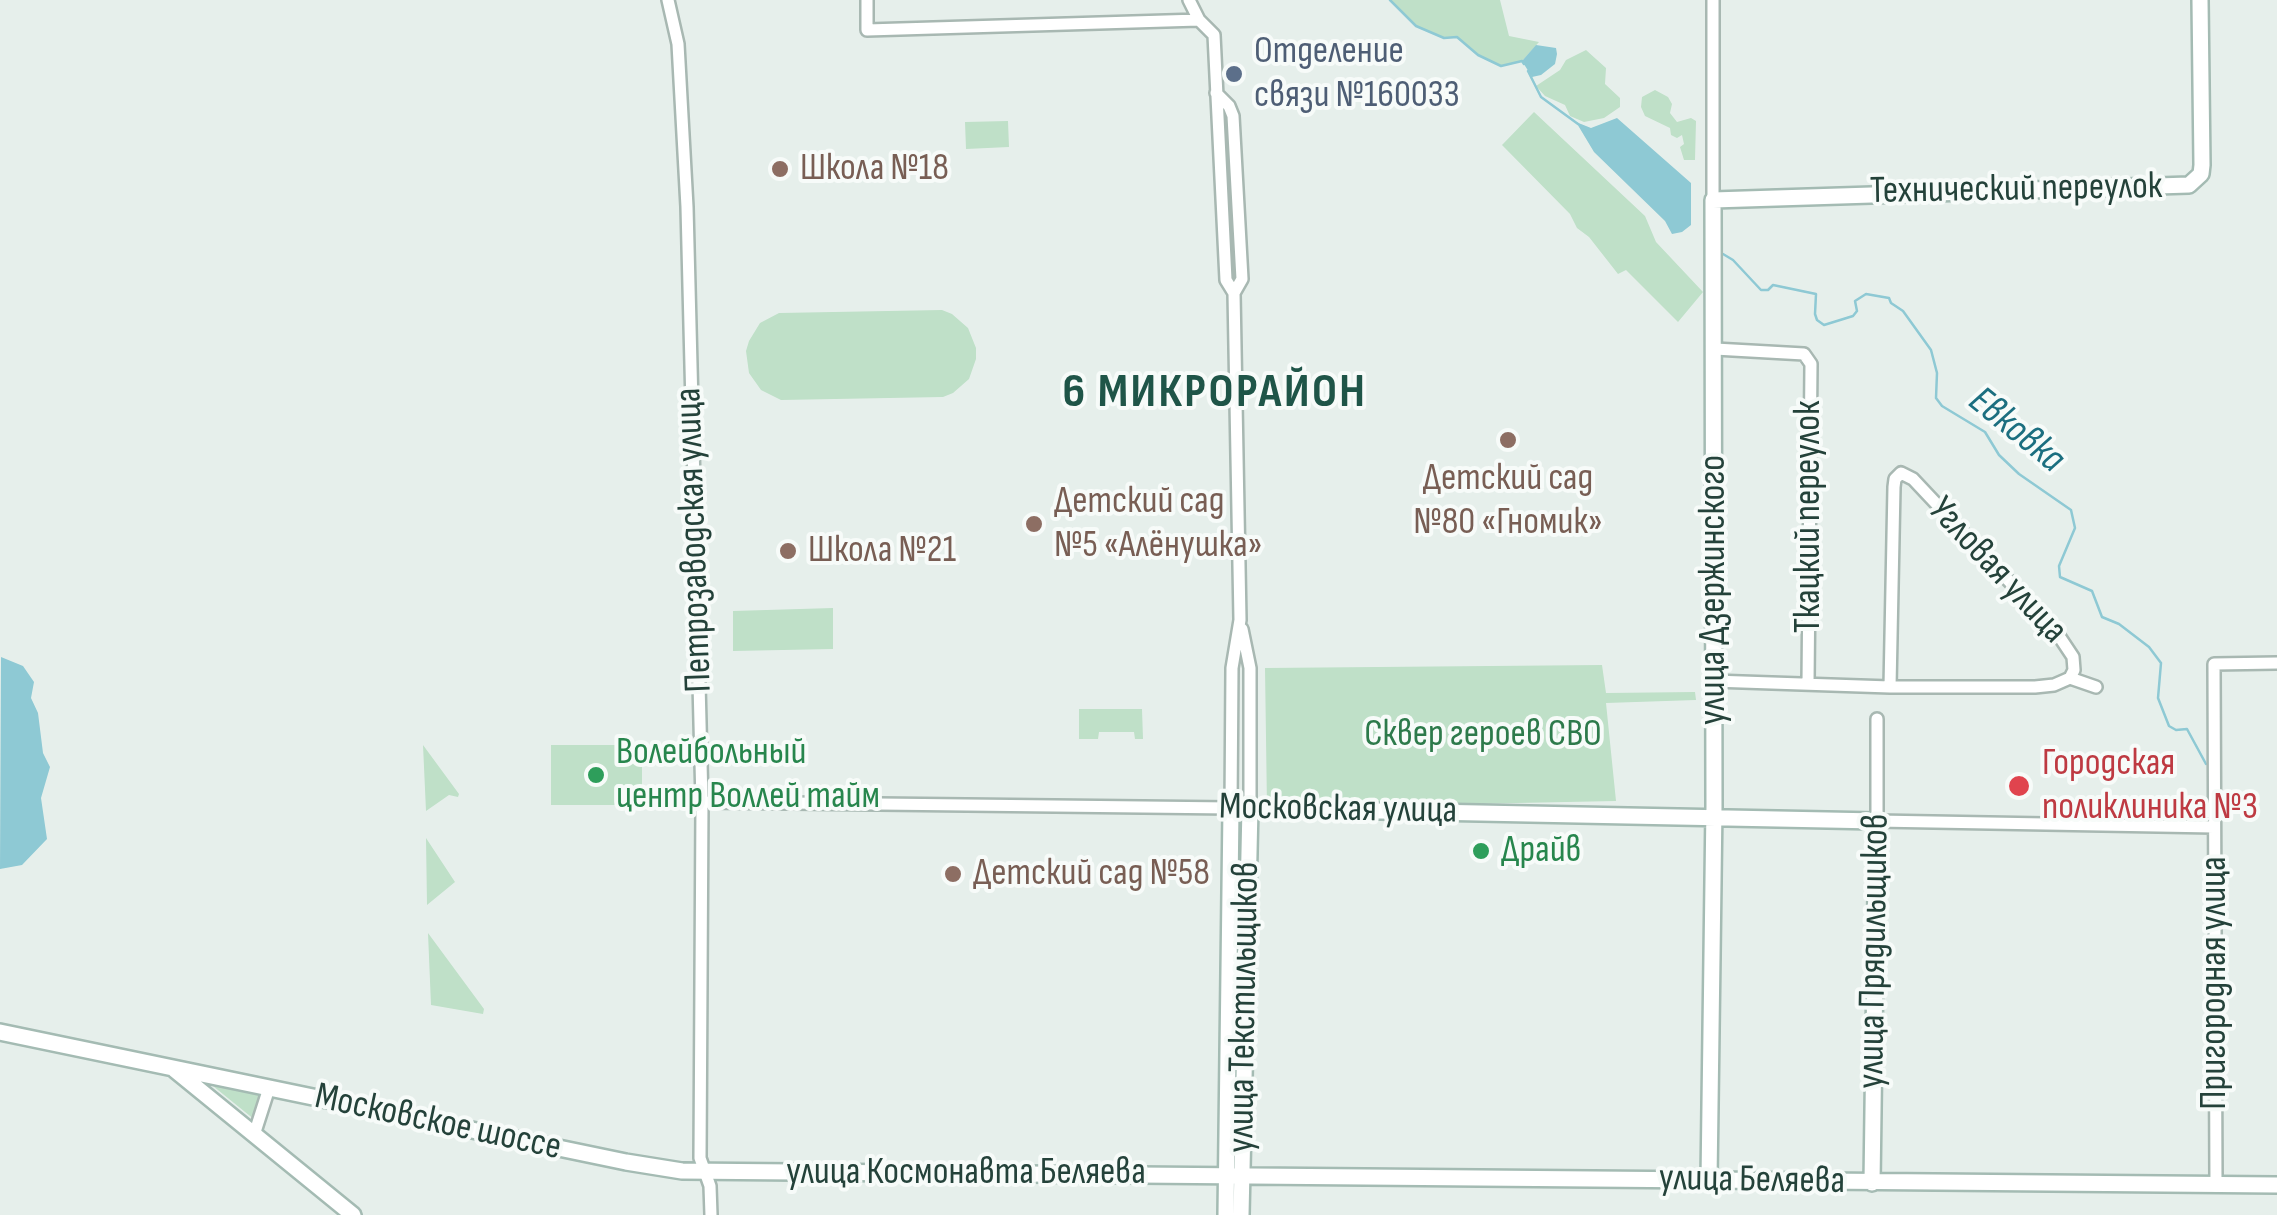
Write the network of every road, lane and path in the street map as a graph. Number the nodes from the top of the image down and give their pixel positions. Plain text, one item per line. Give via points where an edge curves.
1 (668, 0) edge
2 (867, 0) edge
3 (1190, 0) edge
4 (1713, 0) edge
5 (2200, 0) edge
6 (1199, 20) junction
7 (1713, 200) junction
8 (1715, 348) junction
9 (1240, 620) junction
10 (2277, 663) edge
11 (1232, 668) junction
12 (1250, 668) junction
13 (2070, 678) junction
14 (1713, 681) junction
15 (1808, 683) junction
16 (1890, 687) junction
17 (2096, 687) dead end
18 (1877, 719) dead end
19 (702, 802) junction
20 (1250, 807) junction
21 (1231, 808) junction
22 (1714, 818) junction
23 (1876, 821) junction
24 (2214, 827) junction
25 (0, 1032) edge
26 (172, 1068) junction
27 (268, 1088) junction
28 (254, 1135) junction
29 (706, 1172) junction
30 (1234, 1174) junction
31 (1709, 1180) junction
32 (1872, 1183) junction
33 (2277, 1185) edge
34 (2216, 1186) junction
35 (353, 1215) edge
36 (712, 1215) edge
37 (1226, 1215) edge
38 (1242, 1215) edge

1 - 19 street, Петрозаводская улица via 678,44 687,208
2 - 6 street via 867,30
3 - 6 street, улица Текстильщиков
4 - 7 street, улица Дзержинского
5 - 7 street, Технический переулок via 2202,165 2189,185
6 - 9 street, улица Текстильщиков via 1214,35 1226,280 1234,294
7 - 8 street, улица Дзержинского
8 - 14 street, улица Дзержинского
8 - 15 street, Ткацкий переулок via 1804,354 1810,364
9 - 11 street, улица Текстильщиков
9 - 12 street, улица Текстильщиков
10 - 24 street, Пригородная улица via 2214,664
11 - 12 street
11 - 21 street, улица Текстильщиков
12 - 20 street, улица Текстильщиков
13 - 16 street via 2035,687
13 - 16 street, Угловая улица via 2073,656 2056,630 1901,473 1894,478
13 - 17 street
14 - 15 street
14 - 22 street, улица Дзержинского
15 - 16 street
18 - 23 street, улица Прядильщиков
19 - 21 street, Московская улица
19 - 29 street, Петрозаводская улица via 700,1158
20 - 21 street, Московская улица
20 - 22 street, Московская улица
20 - 30 street, улица Текстильщиков
21 - 30 street, улица Текстильщиков
22 - 23 street, Московская улица
22 - 31 street, улица Дзержинского
23 - 24 street, Московская улица
23 - 32 street, улица Прядильщиков
24 - 34 street, Пригородная улица
25 - 26 street, Московское шоссе
26 - 27 street, Московское шоссе
26 - 28 street, Московское шоссе
27 - 28 street
27 - 29 street, Московское шоссе via 626,1162
28 - 35 street, Московское шоссе
29 - 30 street, улица Космонавта Беляева
29 - 36 street, Петрозаводская улица
30 - 31 street, улица Беляева
30 - 37 street, улица Текстильщиков
30 - 38 street, улица Текстильщиков
31 - 32 street, улица Беляева
32 - 34 street, улица Беляева
33 - 34 street, улица Беляева

